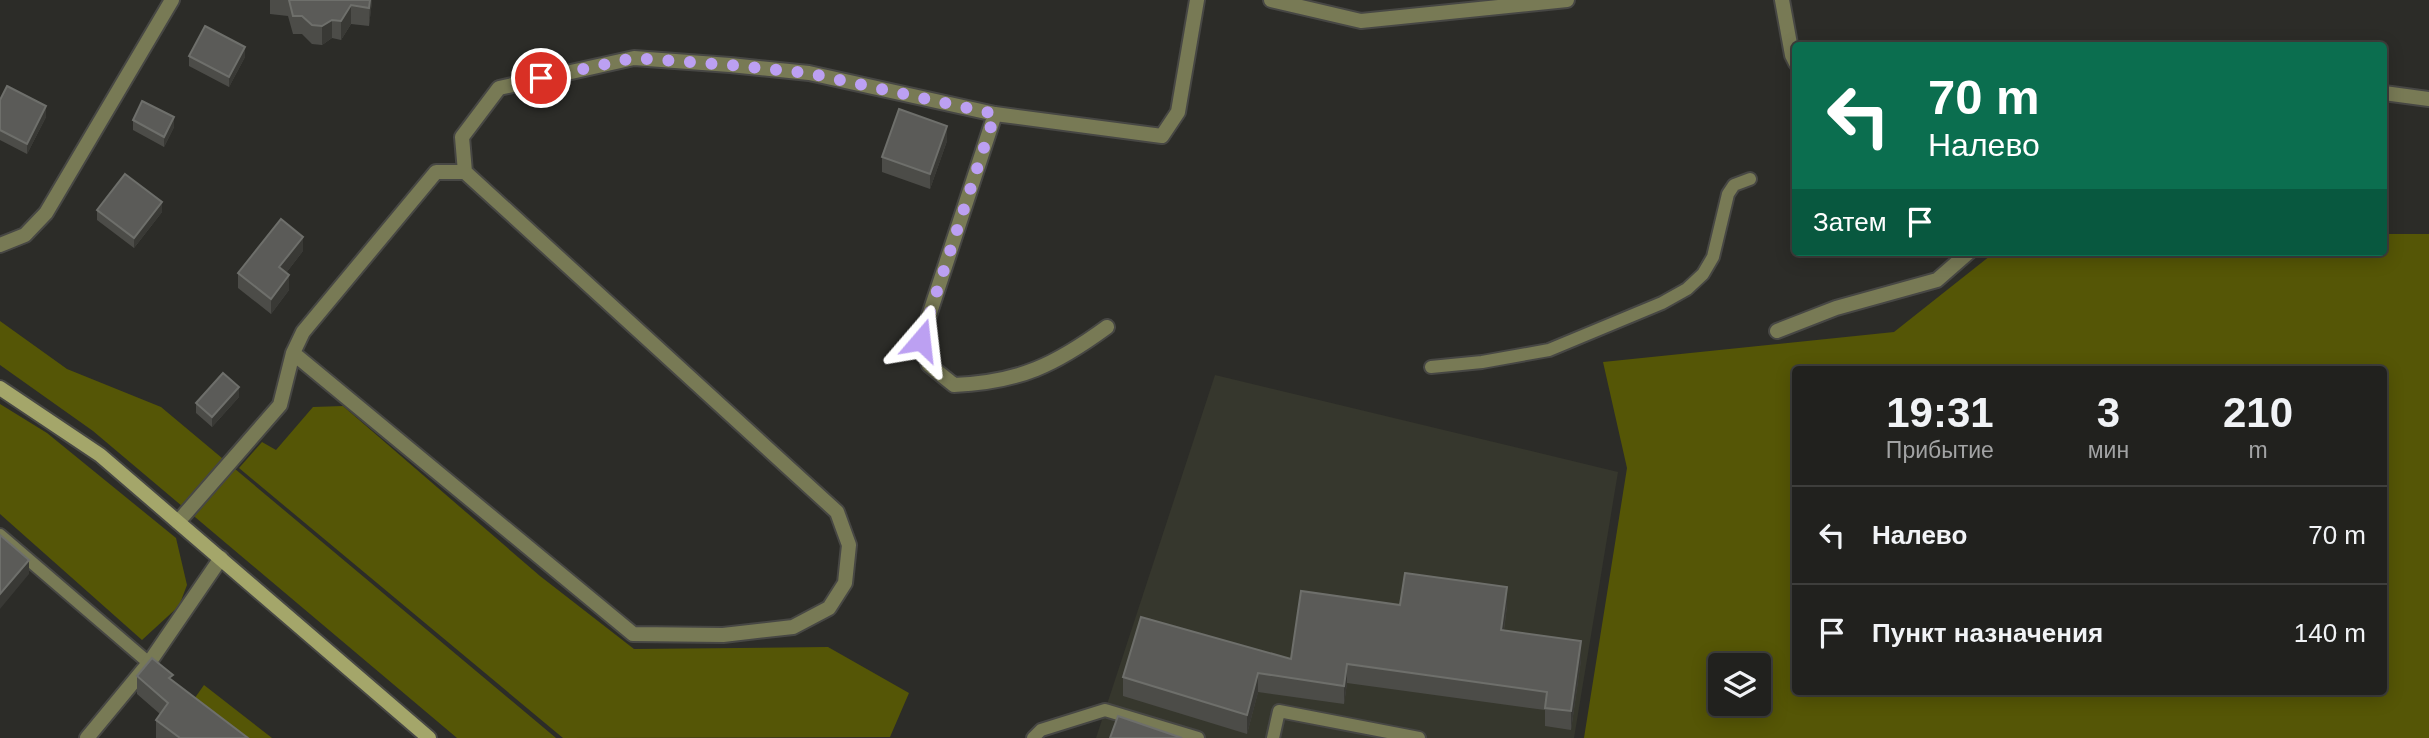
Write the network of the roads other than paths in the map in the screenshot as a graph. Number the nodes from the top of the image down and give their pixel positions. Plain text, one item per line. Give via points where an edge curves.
1 (172, 0) edge
2 (1197, 0) edge
3 (1271, 0) edge
4 (1567, 0) edge
5 (1782, 0) edge
6 (1792, 55) edge
7 (2387, 93) edge
8 (2429, 99) edge
9 (995, 114) junction
10 (465, 172) junction
11 (1750, 179) dead end
12 (0, 245) edge
13 (1964, 256) edge
14 (1107, 327) dead end
15 (1777, 331) dead end
16 (293, 353) junction
17 (1431, 367) dead end
18 (0, 388) edge
19 (178, 522) junction
20 (0, 535) edge
21 (221, 558) junction
22 (149, 663) junction
23 (87, 738) edge
24 (429, 738) edge
25 (1033, 738) edge
26 (1198, 738) edge
27 (1273, 738) edge
28 (1419, 738) edge

1 - 12 street via 46,213 25,235
2 - 9 street via 1178,112 1162,136
3 - 4 street via 1361,21
5 - 6 street
7 - 8 street
9 - 10 street via 808,73 634,58 499,88 463,137
9 - 14 street via 921,340 929,365 954,385 990,384 1072,353
10 - 16 street via 436,172 303,332
10 - 16 street via 836,512 849,545 845,583 829,608 793,627 723,635 633,634
11 - 17 lane via 1734,185 1728,194 1713,257 1687,289 1549,350
13 - 15 street via 1937,279 1836,308
16 - 19 street via 280,405
18 - 19 street via 100,455
19 - 21 street
20 - 22 lane
21 - 22 street
21 - 24 street
22 - 23 street
25 - 26 lane via 1041,730 1105,710
27 - 28 lane via 1279,710

